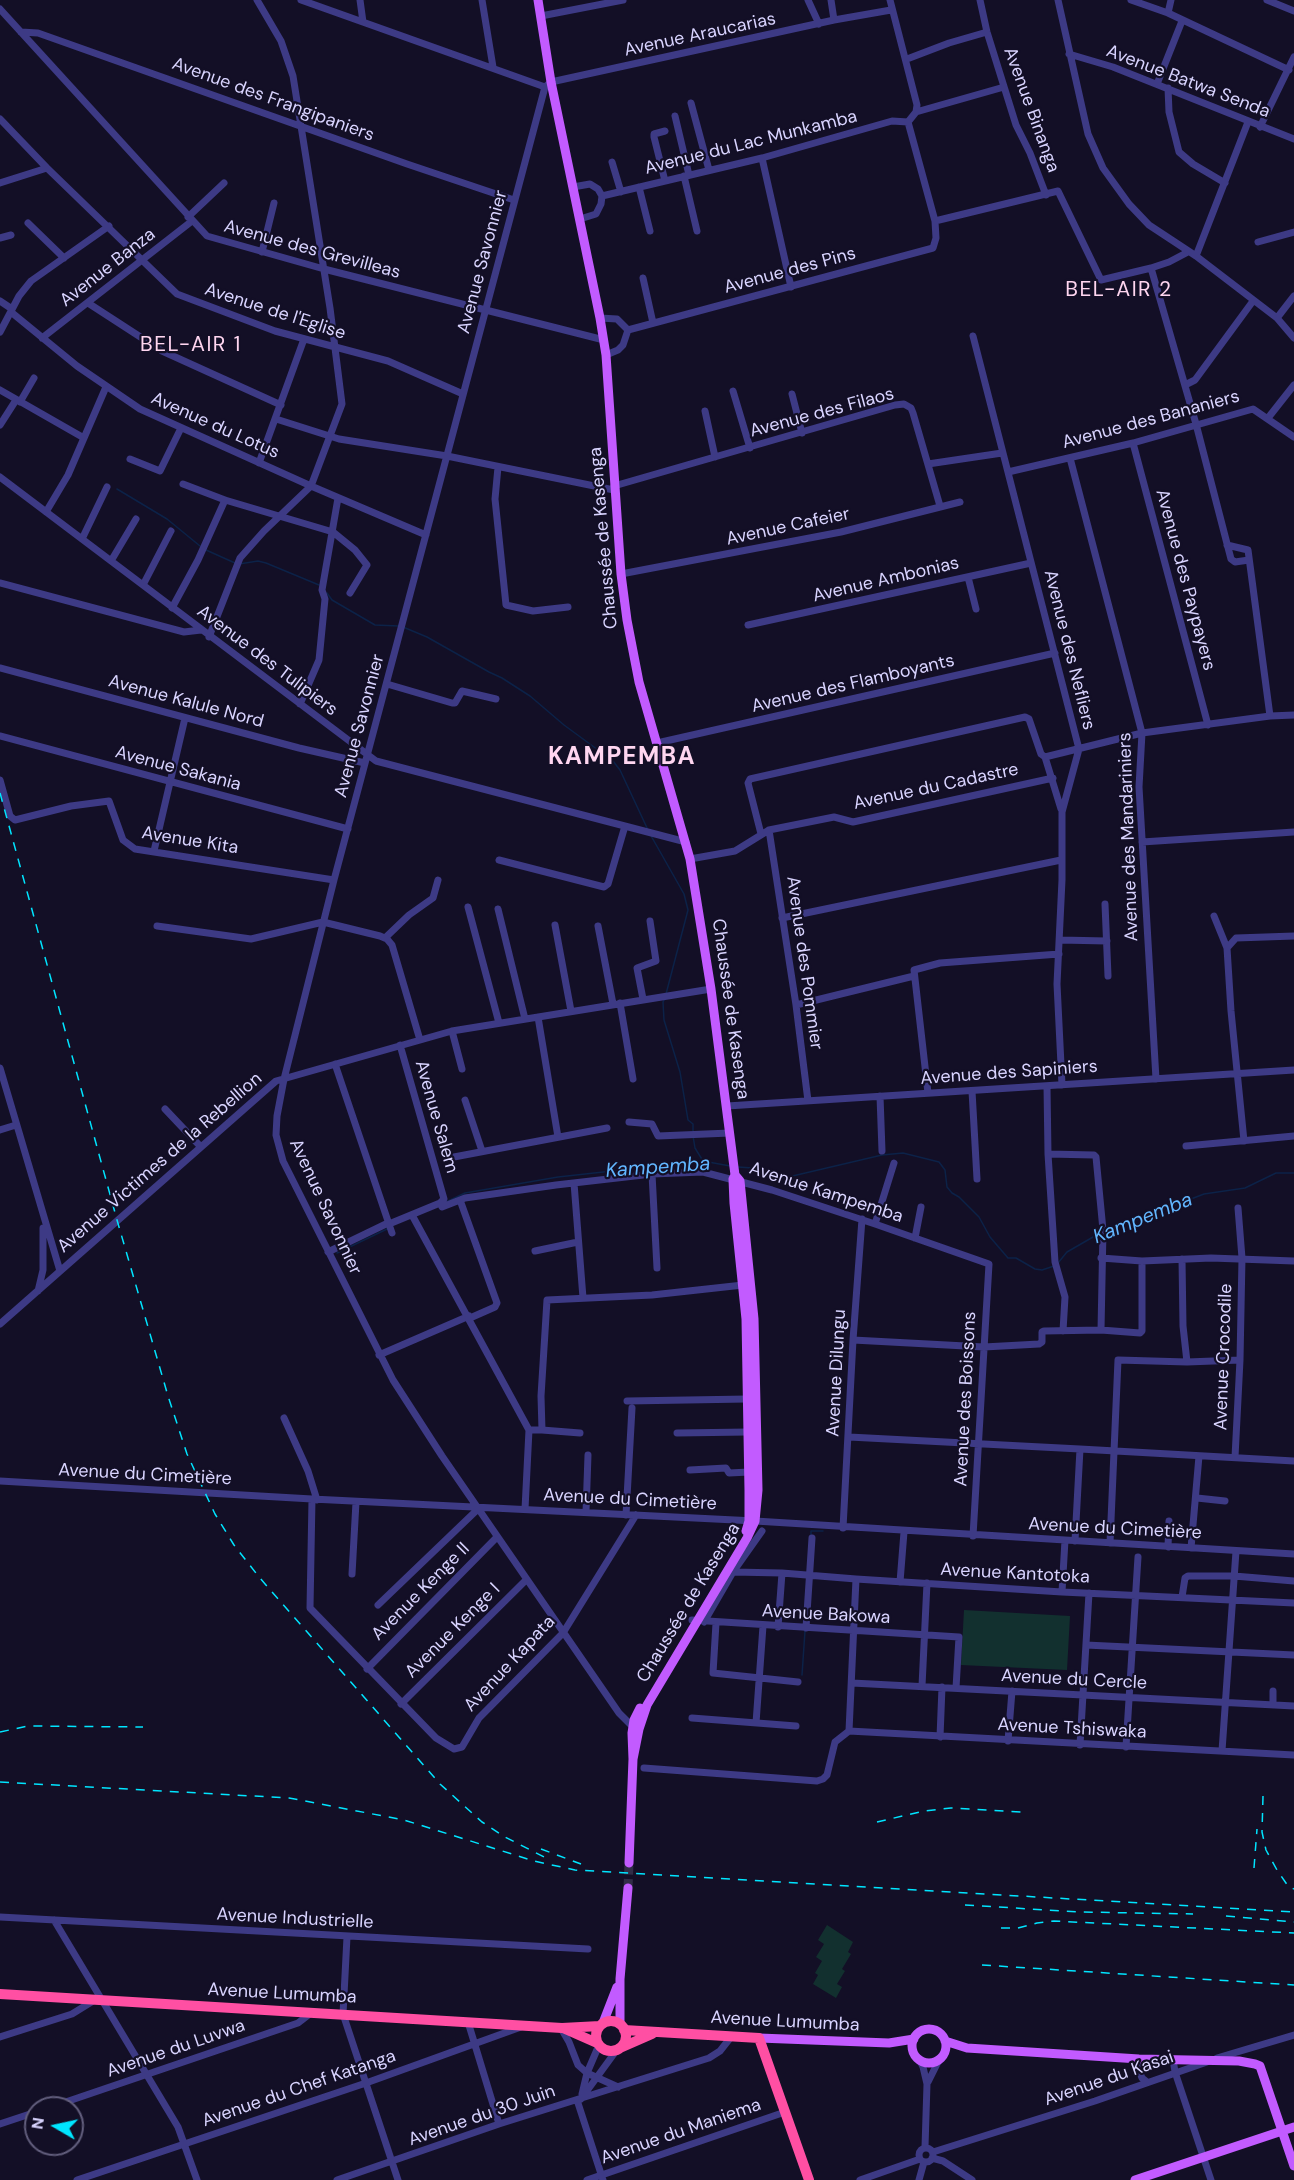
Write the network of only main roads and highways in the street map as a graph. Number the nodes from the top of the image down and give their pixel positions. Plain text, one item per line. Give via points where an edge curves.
1 (538, 0) edge
2 (735, 1174) junction
3 (750, 1319) junction
4 (752, 1521) junction
5 (629, 1863) tunnel mouth
6 (628, 1888) tunnel mouth
7 (621, 1979) junction
8 (0, 1994) edge
9 (601, 2025) junction
10 (622, 2027) junction
11 (561, 2028) junction
12 (655, 2033) junction
13 (759, 2038) junction
14 (914, 2039) junction
15 (945, 2041) junction
16 (889, 2043) junction
17 (598, 2044) junction
18 (967, 2048) junction
19 (617, 2050) junction
20 (916, 2056) junction
21 (941, 2057) junction
22 (1294, 2127) edge
23 (1283, 2131) junction
24 (1294, 2166) edge
25 (809, 2180) edge
26 (1135, 2180) edge

1 - 2 main road, Chaussée de Kasenga via 548,84 604,340 627,620 639,682 687,842
2 - 3 main road, Chaussée de Kasenga
2 - 3 main road, Chaussée de Kasenga via 743,1285
3 - 4 main road, Chaussée de Kasenga via 747,1399
3 - 4 main road, Chaussée de Kasenga via 758,1490
4 - 5 main road, Chaussée de Kasenga via 752,1531 636,1728
6 - 7 main road
7 - 9 main road
7 - 10 main road
8 - 11 highway, Avenue Lumumba
9 - 10 highway, Avenue Lumumba via 612,2021
9 - 11 highway, Avenue Lumumba
9 - 17 highway via 596,2034
10 - 12 highway, Avenue Lumumba
10 - 19 highway via 625,2040
11 - 17 highway, Avenue Lumumba
12 - 13 highway, Avenue Lumumba
12 - 19 highway, Avenue Lumumba
13 - 16 main road, Avenue Lumumba
13 - 25 highway
14 - 15 main road via 931,2029
14 - 16 main road, Avenue Lumumba
14 - 20 main road
15 - 18 main road
15 - 21 main road
16 - 20 main road
17 - 19 highway, Avenue Lumumba via 606,2051
18 - 21 main road via 952,2050
18 - 23 main road via 1245,2062 1260,2066
20 - 21 main road via 931,2062
22 - 23 main road
23 - 24 main road
23 - 26 main road

